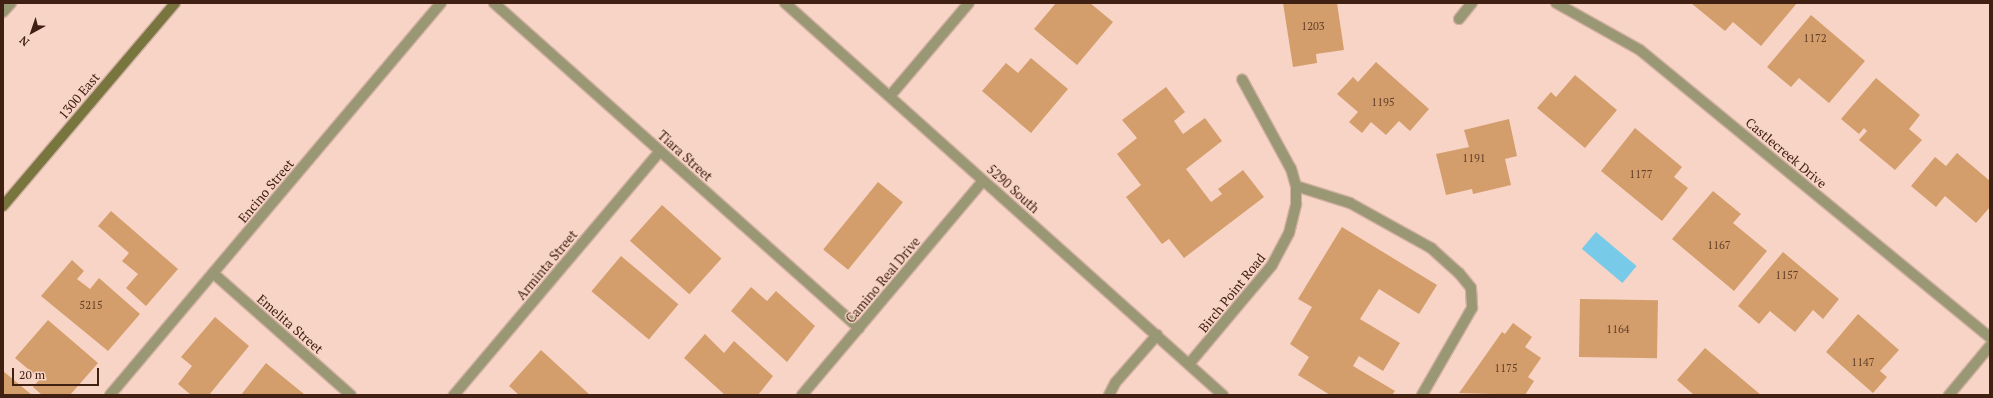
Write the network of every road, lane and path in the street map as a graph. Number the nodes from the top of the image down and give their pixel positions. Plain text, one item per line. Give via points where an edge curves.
1 (11, 3) edge
2 (175, 3) edge
3 (442, 3) edge
4 (494, 3) edge
5 (785, 3) edge
6 (969, 3) edge
7 (1472, 3) edge
8 (1556, 3) edge
9 (3, 12) edge
10 (1458, 19) dead end
11 (1242, 79) dead end
12 (890, 96) junction
13 (660, 151) junction
14 (983, 181) junction
15 (1296, 186) junction
16 (3, 206) edge
17 (213, 273) junction
18 (859, 328) junction
19 (1157, 335) junction
20 (1990, 338) edge
21 (1990, 346) edge
22 (1189, 364) junction
23 (110, 395) edge
24 (350, 395) edge
25 (454, 395) edge
26 (802, 395) edge
27 (1109, 395) edge
28 (1223, 395) edge
29 (1422, 395) edge
30 (1949, 395) edge

1 - 9 street
2 - 16 main road, 1300 East
3 - 17 street, Encino Street
4 - 13 street, Tiara Street
5 - 12 street, 5290 South
6 - 12 street
7 - 10 street
8 - 20 street, Castlecreek Drive via 1640,50
11 - 15 street, Birch Point Road via 1291,169
12 - 14 street, 5290 South
13 - 18 street, Tiara Street
13 - 25 street, Arminta Street
14 - 18 street, Camino Real Drive
14 - 19 street, 5290 South
15 - 22 street, Birch Point Road via 1296,204 1289,233 1272,265
15 - 29 street via 1350,203 1431,248 1459,273 1471,288 1472,308
17 - 23 street, Encino Street
17 - 24 street, Emelita Street
18 - 26 street, Camino Real Drive
19 - 22 street, 5290 South
19 - 27 street via 1115,383
21 - 30 street
22 - 28 street, 5290 South

